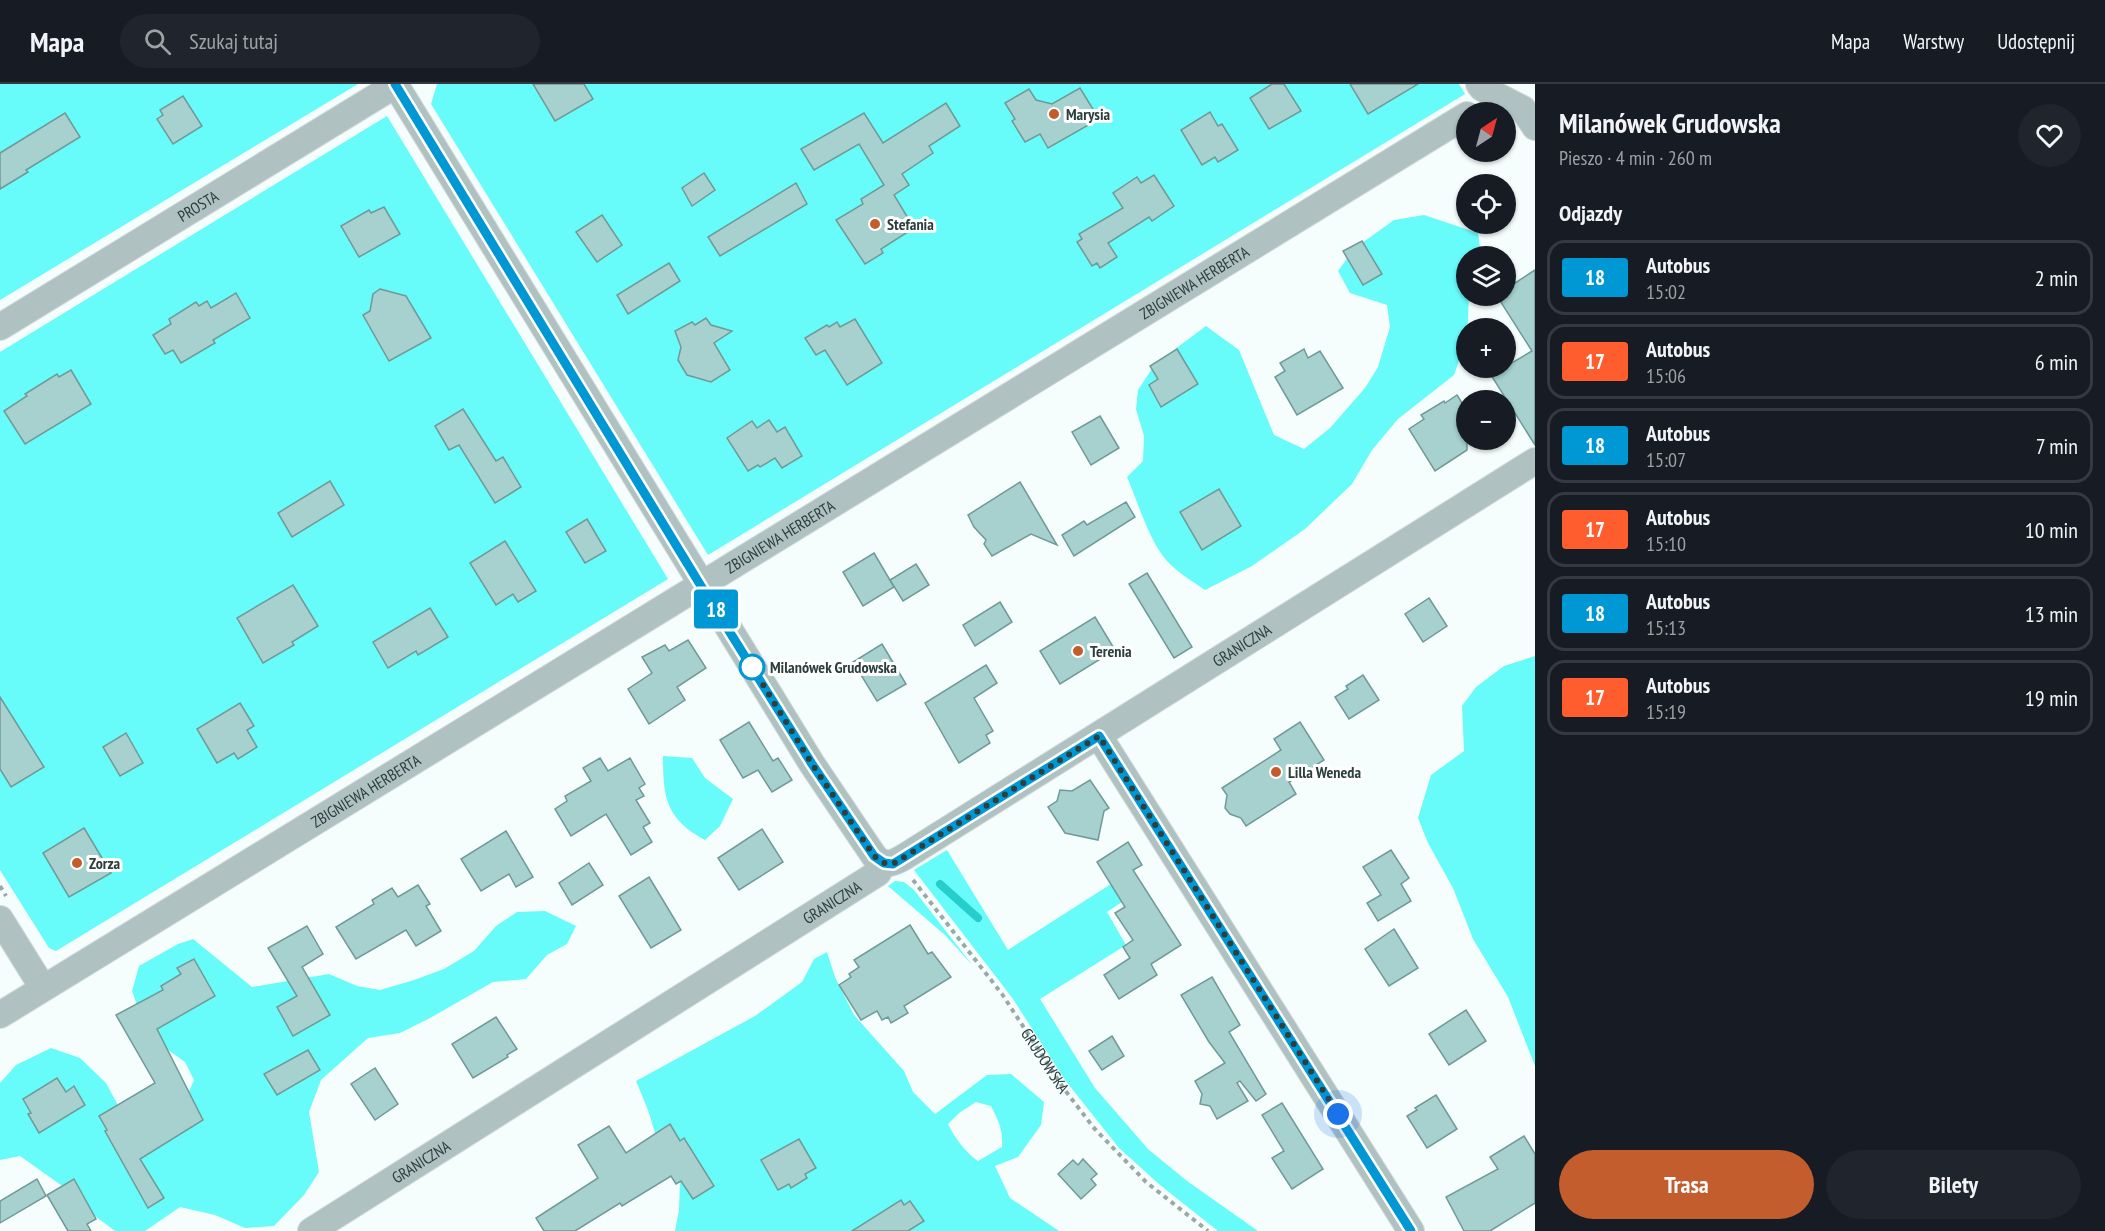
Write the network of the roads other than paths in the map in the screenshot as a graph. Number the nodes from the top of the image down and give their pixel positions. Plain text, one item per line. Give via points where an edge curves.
1 (395, 84) edge
2 (1498, 88) edge
3 (1482, 102) edge
4 (1456, 122) edge
5 (1535, 127) edge
6 (0, 327) edge
7 (1535, 461) edge
8 (701, 586) junction
9 (1099, 736) junction
10 (884, 863) junction
11 (0, 918) edge
12 (43, 988) junction
13 (0, 1015) edge
14 (311, 1231) edge
15 (1412, 1231) edge

1 - 6 street, PROSTA
1 - 8 street
2 - 3 street, ZBIGNIEWA HERBERTA
2 - 5 street via 1523,109
4 - 8 street, ZBIGNIEWA HERBERTA
7 - 9 street, GRANICZNA
8 - 10 street via 812,764 874,856
8 - 12 street, ZBIGNIEWA HERBERTA
9 - 10 street, GRANICZNA via 893,864
9 - 15 street
10 - 14 street, GRANICZNA via 878,873
11 - 12 street
12 - 13 street, ZBIGNIEWA HERBERTA

